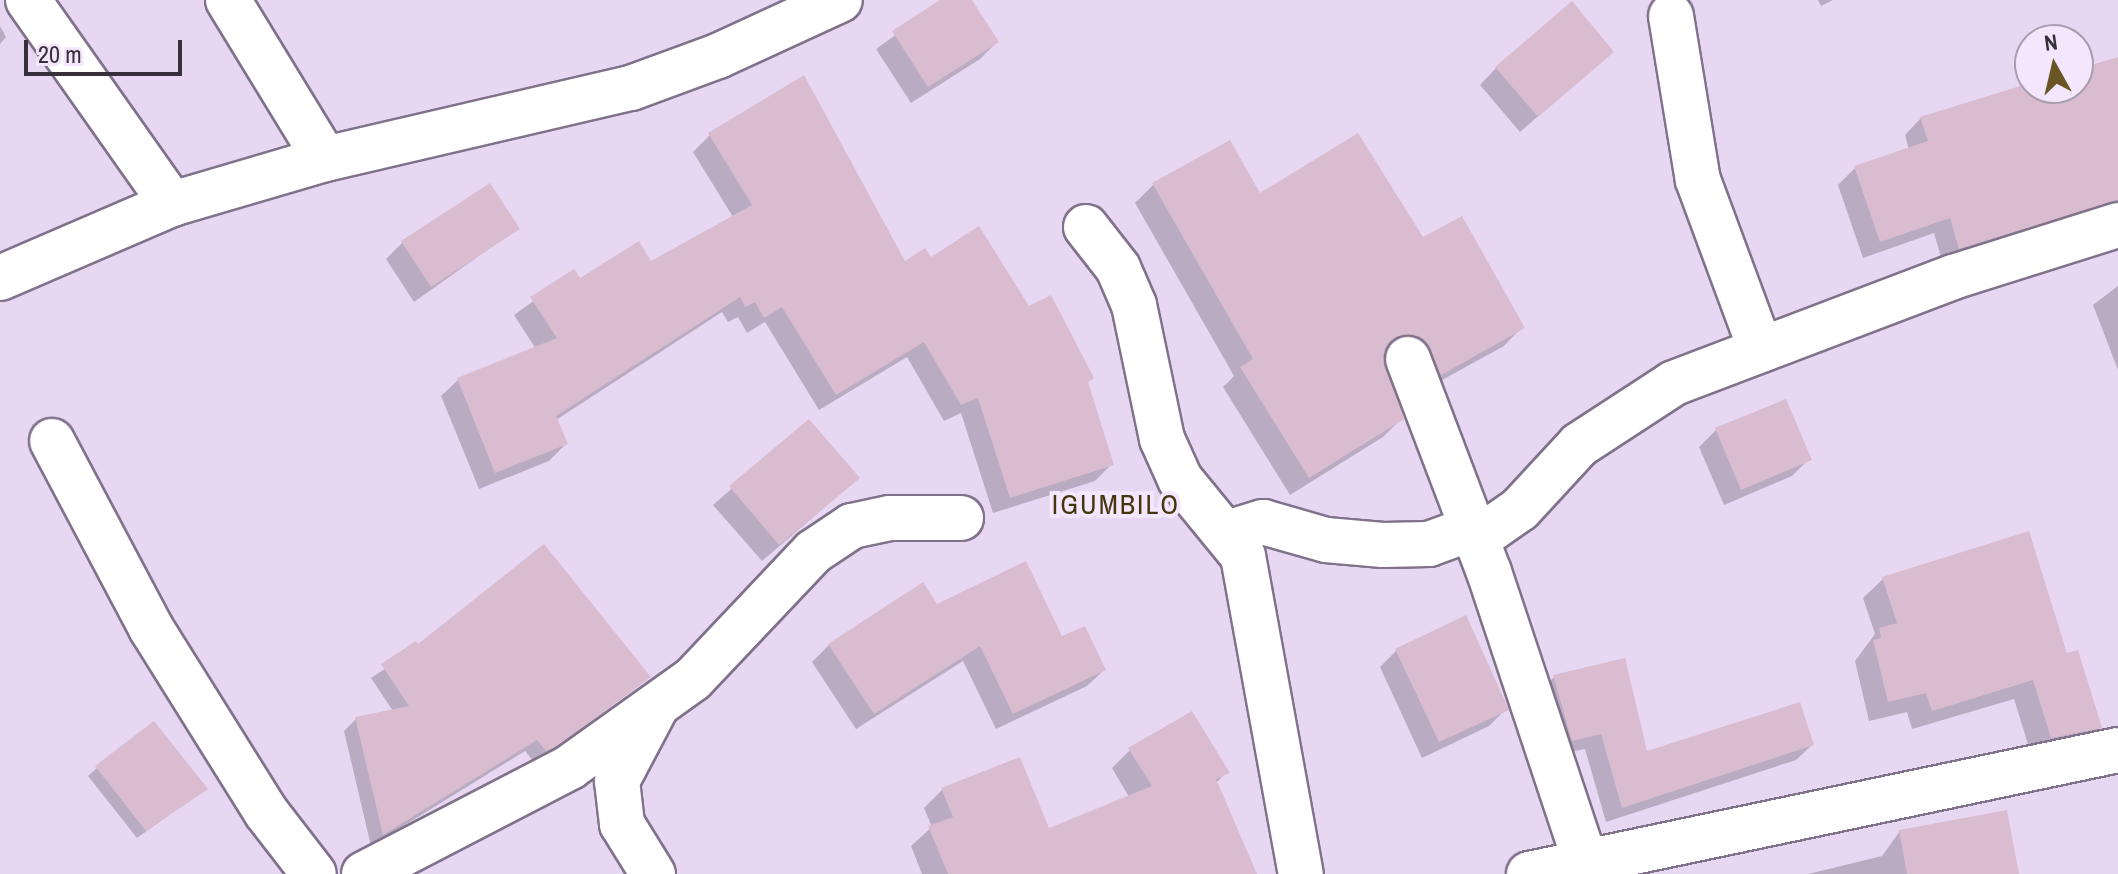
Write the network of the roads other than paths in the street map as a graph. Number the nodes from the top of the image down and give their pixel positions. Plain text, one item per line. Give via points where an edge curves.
1 (28, 0) edge
2 (228, 0) edge
3 (840, 0) edge
4 (1671, 16) dead end
5 (325, 159) junction
6 (172, 204) junction
7 (2118, 225) edge
8 (1086, 227) dead end
9 (0, 278) edge
10 (1761, 350) junction
11 (1408, 359) dead end
12 (52, 441) dead end
13 (961, 518) dead end
14 (1227, 533) junction
15 (1475, 534) junction
16 (658, 704) junction
17 (2118, 750) edge
18 (1585, 860) junction
19 (314, 874) edge
20 (364, 874) edge
21 (653, 874) edge
22 (1301, 874) edge
23 (1529, 874) edge

1 - 6 street
2 - 5 street
3 - 5 street via 718,56 631,88
4 - 10 street via 1698,180
5 - 6 street
6 - 9 street
7 - 10 street via 1953,277
8 - 14 street via 1118,268 1134,305 1162,439 1180,479 1197,505
10 - 15 street via 1674,383 1604,427 1570,454 1520,509
11 - 15 street
12 - 19 street via 151,628 266,812
13 - 16 street via 890,518 852,526 813,552 725,648
14 - 15 street via 1263,522 1326,540 1383,545 1429,544
14 - 22 street via 1243,556 1252,590
15 - 18 street
16 - 20 street via 570,767
16 - 21 street via 617,781 622,824
17 - 18 street via 1742,833
18 - 23 street

